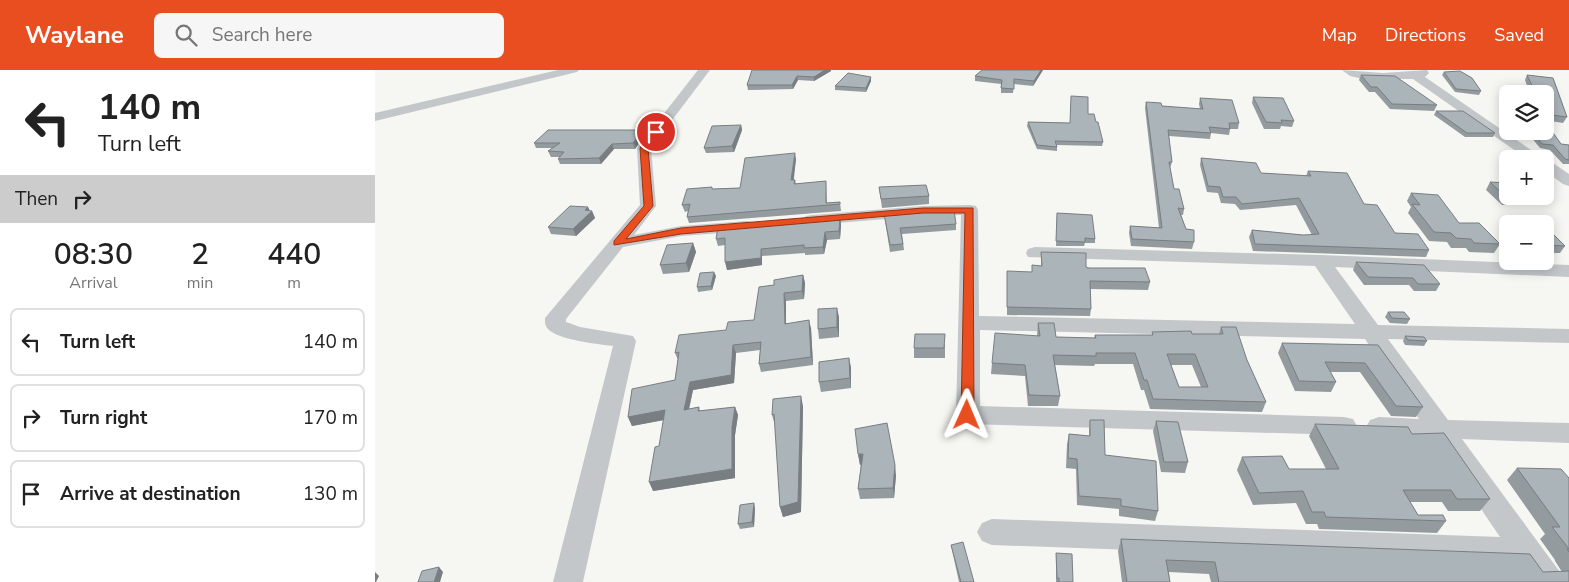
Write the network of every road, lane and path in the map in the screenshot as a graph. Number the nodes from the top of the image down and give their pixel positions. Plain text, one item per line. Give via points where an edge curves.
1 (573, 70) edge
2 (704, 70) edge
3 (1348, 70) edge
4 (1417, 72) edge
5 (375, 118) edge
6 (1525, 150) edge
7 (1554, 170) edge
8 (1569, 180) edge
9 (797, 221) edge
10 (768, 224) edge
11 (618, 243) junction
12 (1035, 253) dead end
13 (1321, 261) junction
14 (1569, 271) edge
15 (969, 323) junction
16 (1372, 332) junction
17 (1569, 336) edge
18 (1441, 429) junction
19 (1569, 433) edge
20 (992, 532) dead end
21 (1527, 551) junction
22 (568, 582) edge
23 (1549, 582) edge

1 - 5 street
2 - 11 street via 644,148 648,206
3 - 4 street via 1364,75
4 - 6 street
7 - 8 street
9 - 15 street via 970,210
10 - 11 street via 681,231
11 - 22 street via 555,318 556,326 577,334 625,341
12 - 13 street
13 - 14 street
13 - 16 street
15 - 16 street
15 - 18 street via 967,415
16 - 17 street
16 - 18 street
18 - 19 street
18 - 21 street
20 - 21 street
21 - 23 street

